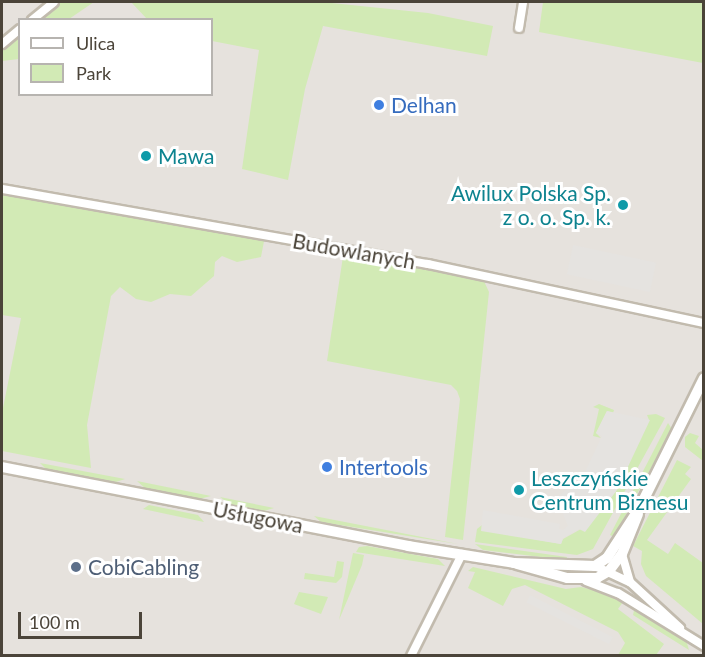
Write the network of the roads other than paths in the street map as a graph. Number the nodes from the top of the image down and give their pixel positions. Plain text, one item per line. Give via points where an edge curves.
1 (54, 2) edge
2 (523, 2) edge
3 (34, 18) edge
4 (519, 28) dead end
5 (18, 31) edge
6 (2, 44) edge
7 (2, 189) edge
8 (704, 323) edge
9 (704, 378) edge
10 (2, 467) edge
11 (639, 508) junction
12 (462, 554) junction
13 (622, 554) junction
14 (607, 558) junction
15 (514, 563) junction
16 (595, 566) junction
17 (609, 571) junction
18 (586, 581) junction
19 (630, 582) junction
20 (618, 593) junction
21 (682, 631) junction
22 (704, 646) edge
23 (411, 656) edge

1 - 3 street
2 - 4 street
5 - 6 street
7 - 8 street, Budowlanych via 428,264
9 - 11 street
10 - 12 street, Usługowa
11 - 13 street
11 - 14 street
12 - 15 street, Usługowa
12 - 23 street
13 - 17 street
13 - 19 street
14 - 16 street
14 - 17 street
15 - 16 street, Usługowa
15 - 18 street, Usługowa via 537,573
16 - 17 street, Usługowa
17 - 18 street
17 - 19 street, Usługowa
17 - 20 street
18 - 20 street, Usługowa
19 - 21 street, Usługowa
20 - 21 street, Usługowa
21 - 22 street, Usługowa

